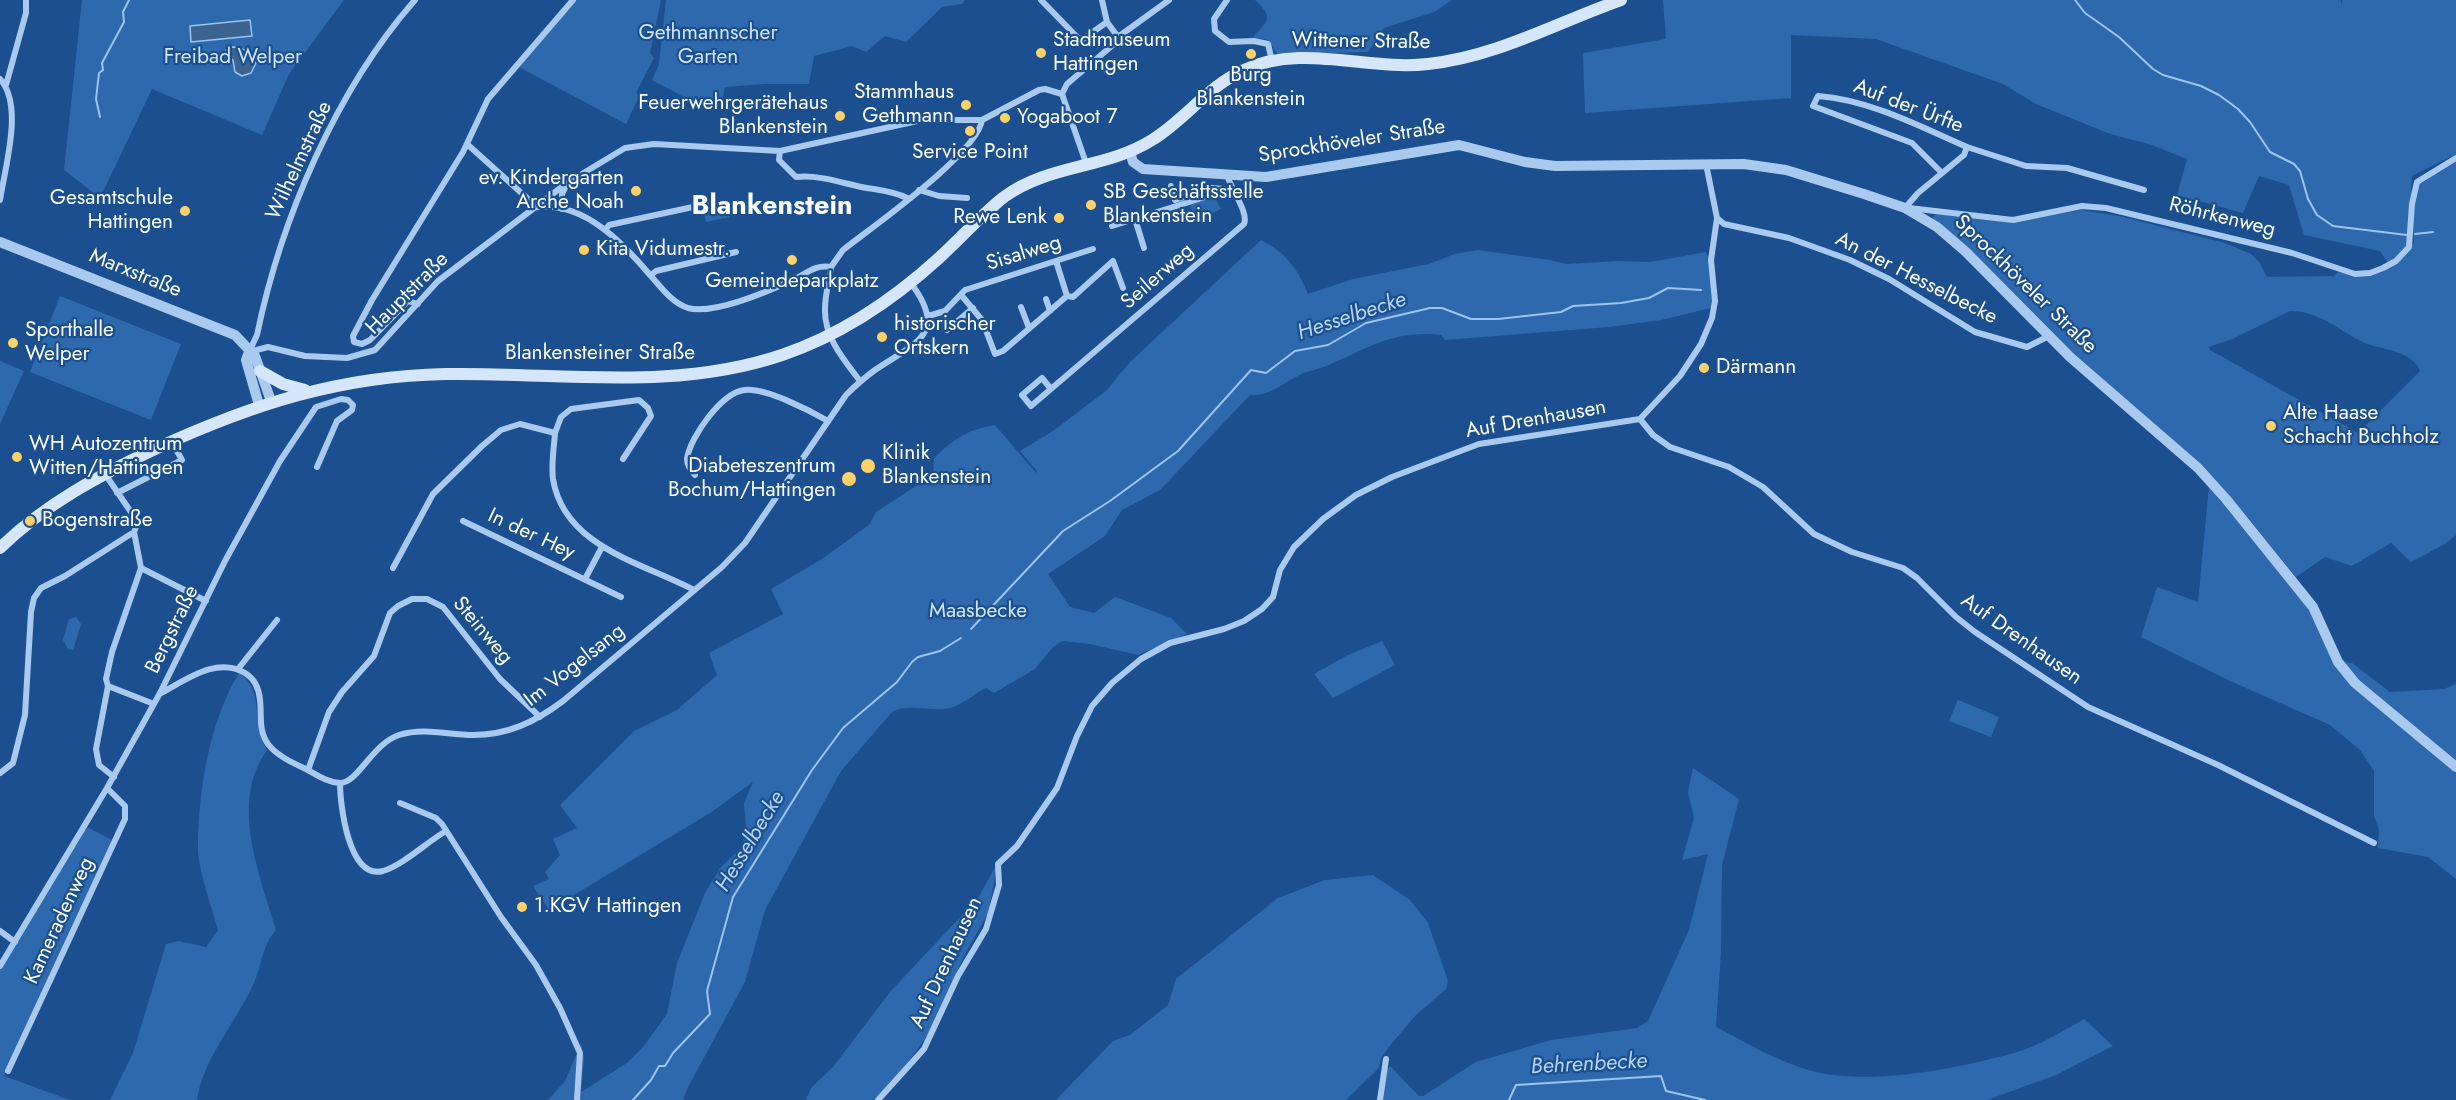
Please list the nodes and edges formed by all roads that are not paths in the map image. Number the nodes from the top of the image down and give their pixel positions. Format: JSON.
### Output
{"nodes":[{"id":1,"x":26,"y":0,"type":"edge"},
{"id":2,"x":415,"y":0,"type":"edge"},
{"id":3,"x":573,"y":0,"type":"edge"},
{"id":4,"x":1041,"y":0,"type":"edge"},
{"id":5,"x":1102,"y":0,"type":"edge"},
{"id":6,"x":1167,"y":0,"type":"edge"},
{"id":7,"x":1227,"y":0,"type":"edge"},
{"id":8,"x":1621,"y":0,"type":"edge"},
{"id":9,"x":1107,"y":22,"type":"junction"},
{"id":10,"x":1118,"y":37,"type":"junction"},
{"id":11,"x":1272,"y":61,"type":"junction"},
{"id":12,"x":0,"y":79,"type":"edge"},
{"id":13,"x":6,"y":85,"type":"junction"},
{"id":14,"x":1062,"y":94,"type":"junction"},
{"id":15,"x":982,"y":120,"type":"junction"},
{"id":16,"x":467,"y":144,"type":"junction"},
{"id":17,"x":1967,"y":147,"type":"junction"},
{"id":18,"x":780,"y":151,"type":"junction"},
{"id":19,"x":1130,"y":152,"type":"junction"},
{"id":20,"x":2456,"y":158,"type":"edge"},
{"id":21,"x":1086,"y":164,"type":"junction"},
{"id":22,"x":1706,"y":164,"type":"junction"},
{"id":23,"x":1942,"y":173,"type":"junction"},
{"id":24,"x":1227,"y":175,"type":"junction"},
{"id":25,"x":567,"y":183,"type":"junction"},
{"id":26,"x":1171,"y":186,"type":"dead end"},
{"id":27,"x":1231,"y":189,"type":"junction"},
{"id":28,"x":919,"y":190,"type":"junction"},
{"id":29,"x":2144,"y":190,"type":"dead end"},
{"id":30,"x":907,"y":198,"type":"junction"},
{"id":31,"x":967,"y":198,"type":"dead end"},
{"id":32,"x":0,"y":200,"type":"edge"},
{"id":33,"x":707,"y":204,"type":"dead end"},
{"id":34,"x":537,"y":207,"type":"junction"},
{"id":35,"x":1905,"y":208,"type":"junction"},
{"id":36,"x":562,"y":209,"type":"junction"},
{"id":37,"x":1717,"y":218,"type":"junction"},
{"id":38,"x":1135,"y":219,"type":"junction"},
{"id":39,"x":1112,"y":226,"type":"dead end"},
{"id":40,"x":605,"y":230,"type":"junction"},
{"id":41,"x":0,"y":242,"type":"edge"},
{"id":42,"x":1144,"y":248,"type":"dead end"},
{"id":43,"x":1093,"y":249,"type":"dead end"},
{"id":44,"x":736,"y":252,"type":"dead end"},
{"id":45,"x":1056,"y":261,"type":"junction"},
{"id":46,"x":831,"y":267,"type":"junction"},
{"id":47,"x":651,"y":275,"type":"junction"},
{"id":48,"x":910,"y":282,"type":"junction"},
{"id":49,"x":1123,"y":288,"type":"dead end"},
{"id":50,"x":964,"y":293,"type":"junction"},
{"id":51,"x":1067,"y":297,"type":"junction"},
{"id":52,"x":1046,"y":299,"type":"dead end"},
{"id":53,"x":418,"y":304,"type":"junction"},
{"id":54,"x":1021,"y":307,"type":"dead end"},
{"id":55,"x":973,"y":308,"type":"junction"},
{"id":56,"x":1050,"y":311,"type":"junction"},
{"id":57,"x":928,"y":316,"type":"junction"},
{"id":58,"x":1029,"y":328,"type":"junction"},
{"id":59,"x":947,"y":330,"type":"dead end"},
{"id":60,"x":2049,"y":336,"type":"junction"},
{"id":61,"x":249,"y":352,"type":"junction"},
{"id":62,"x":260,"y":371,"type":"junction"},
{"id":63,"x":860,"y":381,"type":"junction"},
{"id":64,"x":1051,"y":388,"type":"junction"},
{"id":65,"x":306,"y":391,"type":"junction"},
{"id":66,"x":265,"y":403,"type":"junction"},
{"id":67,"x":1641,"y":419,"type":"junction"},
{"id":68,"x":828,"y":421,"type":"junction"},
{"id":69,"x":555,"y":433,"type":"junction"},
{"id":70,"x":171,"y":441,"type":"junction"},
{"id":71,"x":623,"y":459,"type":"dead end"},
{"id":72,"x":317,"y":467,"type":"dead end"},
{"id":73,"x":105,"y":474,"type":"junction"},
{"id":74,"x":695,"y":475,"type":"dead end"},
{"id":75,"x":117,"y":493,"type":"junction"},
{"id":76,"x":463,"y":522,"type":"dead end"},
{"id":77,"x":134,"y":532,"type":"junction"},
{"id":78,"x":602,"y":547,"type":"junction"},
{"id":79,"x":0,"y":548,"type":"edge"},
{"id":80,"x":141,"y":568,"type":"junction"},
{"id":81,"x":393,"y":568,"type":"dead end"},
{"id":82,"x":585,"y":579,"type":"junction"},
{"id":83,"x":694,"y":590,"type":"junction"},
{"id":84,"x":621,"y":597,"type":"dead end"},
{"id":85,"x":206,"y":601,"type":"junction"},
{"id":86,"x":277,"y":620,"type":"dead end"},
{"id":87,"x":238,"y":669,"type":"junction"},
{"id":88,"x":108,"y":686,"type":"junction"},
{"id":89,"x":160,"y":693,"type":"junction"},
{"id":90,"x":154,"y":704,"type":"junction"},
{"id":91,"x":540,"y":717,"type":"junction"},
{"id":92,"x":2456,"y":767,"type":"edge"},
{"id":93,"x":308,"y":771,"type":"junction"},
{"id":94,"x":0,"y":773,"type":"edge"},
{"id":95,"x":114,"y":777,"type":"junction"},
{"id":96,"x":340,"y":783,"type":"junction"},
{"id":97,"x":107,"y":788,"type":"junction"},
{"id":98,"x":400,"y":803,"type":"dead end"},
{"id":99,"x":446,"y":831,"type":"junction"},
{"id":100,"x":2374,"y":843,"type":"dead end"},
{"id":101,"x":0,"y":931,"type":"edge"},
{"id":102,"x":15,"y":942,"type":"junction"},
{"id":103,"x":0,"y":966,"type":"edge"},
{"id":104,"x":1386,"y":1059,"type":"dead end"},
{"id":105,"x":8,"y":1071,"type":"dead end"},
{"id":106,"x":577,"y":1100,"type":"edge"},
{"id":107,"x":878,"y":1100,"type":"edge"},
{"id":108,"x":1380,"y":1100,"type":"edge"}],
"edges":[{"from":1,"to":13,"type":"street"},
{"from":2,"to":61,"type":"street","name":"Wilhelmstraße"},
{"from":3,"to":16,"type":"street"},
{"from":4,"to":9,"type":"street"},
{"from":5,"to":9,"type":"street"},
{"from":6,"to":10,"type":"street"},
{"from":7,"to":11,"type":"street"},
{"from":8,"to":11,"type":"main road","name":"Wittener Straße"},
{"from":9,"to":10,"type":"street"},
{"from":10,"to":14,"type":"street"},
{"from":11,"to":19,"type":"main road","name":"Wittener Straße"},
{"from":12,"to":13,"type":"street"},
{"from":13,"to":32,"type":"street"},
{"from":14,"to":15,"type":"street","name":"Hauptstraße"},
{"from":14,"to":21,"type":"street"},
{"from":15,"to":18,"type":"street","name":"Hauptstraße"},
{"from":15,"to":28,"type":"street"},
{"from":16,"to":34,"type":"street"},
{"from":16,"to":53,"type":"street"},
{"from":17,"to":23,"type":"street","name":"Auf der Ürfte"},
{"from":17,"to":23,"type":"street","name":"Auf der Ürfte"},
{"from":17,"to":29,"type":"street","name":"Auf der Ürfte"},
{"from":18,"to":25,"type":"street","name":"Hauptstraße"},
{"from":18,"to":30,"type":"street"},
{"from":19,"to":21,"type":"main road","name":"Wittener Straße"},
{"from":19,"to":24,"type":"street","name":"Sprockhöveler Straße"},
{"from":20,"to":35,"type":"street","name":"Röhrkenweg"},
{"from":21,"to":48,"type":"main road","name":"Blankensteiner Straße"},
{"from":22,"to":24,"type":"street","name":"Sprockhöveler Straße"},
{"from":22,"to":35,"type":"street","name":"Sprockhöveler Straße"},
{"from":22,"to":37,"type":"street"},
{"from":23,"to":35,"type":"street","name":"Auf der Ürfte"},
{"from":24,"to":27,"type":"street","name":"Seilerweg"},
{"from":25,"to":34,"type":"street","name":"Hauptstraße"},
{"from":25,"to":36,"type":"street"},
{"from":26,"to":27,"type":"street"},
{"from":27,"to":38,"type":"street"},
{"from":27,"to":64,"type":"street","name":"Seilerweg"},
{"from":28,"to":30,"type":"street"},
{"from":28,"to":31,"type":"street"},
{"from":30,"to":46,"type":"street"},
{"from":33,"to":40,"type":"street"},
{"from":34,"to":36,"type":"street"},
{"from":34,"to":53,"type":"street","name":"Hauptstraße"},
{"from":35,"to":60,"type":"street","name":"Sprockhöveler Straße"},
{"from":36,"to":40,"type":"street"},
{"from":37,"to":60,"type":"street","name":"An der Hesselbecke"},
{"from":37,"to":67,"type":"street"},
{"from":38,"to":39,"type":"street"},
{"from":38,"to":42,"type":"street"},
{"from":40,"to":47,"type":"street"},
{"from":41,"to":61,"type":"street","name":"Marxstraße"},
{"from":43,"to":45,"type":"street","name":"Sisalweg"},
{"from":44,"to":47,"type":"street"},
{"from":45,"to":50,"type":"street","name":"Sisalweg"},
{"from":45,"to":51,"type":"street"},
{"from":46,"to":47,"type":"street"},
{"from":46,"to":63,"type":"street"},
{"from":48,"to":57,"type":"street"},
{"from":48,"to":65,"type":"main road","name":"Blankensteiner Straße"},
{"from":49,"to":51,"type":"street"},
{"from":50,"to":55,"type":"street"},
{"from":50,"to":57,"type":"street"},
{"from":51,"to":56,"type":"street"},
{"from":52,"to":56,"type":"street"},
{"from":53,"to":61,"type":"street","name":"Hauptstraße"},
{"from":54,"to":58,"type":"street"},
{"from":55,"to":58,"type":"street"},
{"from":55,"to":59,"type":"street"},
{"from":56,"to":58,"type":"street"},
{"from":57,"to":63,"type":"street","name":"Im Vogelsang"},
{"from":60,"to":92,"type":"street","name":"Sprockhöveler Straße"},
{"from":61,"to":62,"type":"street","name":"Marxstraße"},
{"from":61,"to":66,"type":"street"},
{"from":62,"to":65,"type":"main road"},
{"from":62,"to":66,"type":"street","name":"Marxstraße"},
{"from":63,"to":68,"type":"street","name":"Im Vogelsang"},
{"from":64,"to":64,"type":"street","name":"Seilerweg"},
{"from":65,"to":66,"type":"main road","name":"Blankensteiner Straße"},
{"from":66,"to":70,"type":"main road","name":"Blankensteiner Straße"},
{"from":67,"to":100,"type":"street","name":"Auf Drenhausen"},
{"from":67,"to":107,"type":"street","name":"Auf Drenhausen"},
{"from":68,"to":74,"type":"street"},
{"from":68,"to":83,"type":"street","name":"Im Vogelsang"},
{"from":69,"to":71,"type":"street"},
{"from":69,"to":78,"type":"street"},
{"from":69,"to":81,"type":"street"},
{"from":70,"to":73,"type":"main road","name":"Blankensteiner Straße"},
{"from":70,"to":75,"type":"street"},
{"from":72,"to":85,"type":"street","name":"Bergstraße"},
{"from":73,"to":75,"type":"street"},
{"from":73,"to":79,"type":"main road","name":"Blankensteiner Straße"},
{"from":75,"to":77,"type":"street"},
{"from":76,"to":82,"type":"street","name":"In der Hey"},
{"from":77,"to":80,"type":"street"},
{"from":77,"to":94,"type":"street"},
{"from":78,"to":82,"type":"street","name":"In der Hey"},
{"from":78,"to":83,"type":"street"},
{"from":80,"to":85,"type":"street"},
{"from":80,"to":88,"type":"street"},
{"from":82,"to":84,"type":"street","name":"In der Hey"},
{"from":83,"to":91,"type":"street","name":"Im Vogelsang"},
{"from":85,"to":89,"type":"street","name":"Bergstraße"},
{"from":86,"to":87,"type":"street"},
{"from":87,"to":89,"type":"street"},
{"from":87,"to":93,"type":"street"},
{"from":88,"to":90,"type":"street"},
{"from":88,"to":95,"type":"street"},
{"from":89,"to":90,"type":"street","name":"Bergstraße"},
{"from":90,"to":95,"type":"street","name":"Bergstraße"},
{"from":91,"to":93,"type":"street","name":"Steinweg"},
{"from":91,"to":96,"type":"street","name":"Im Vogelsang"},
{"from":93,"to":96,"type":"street"},
{"from":95,"to":97,"type":"street","name":"Bergstraße"},
{"from":96,"to":99,"type":"street"},
{"from":97,"to":102,"type":"street","name":"Bergstraße"},
{"from":97,"to":105,"type":"street","name":"Kameradenweg"},
{"from":98,"to":99,"type":"street"},
{"from":99,"to":106,"type":"street"},
{"from":101,"to":102,"type":"street"},
{"from":102,"to":103,"type":"street","name":"Bergstraße"},
{"from":104,"to":108,"type":"street"}]}
